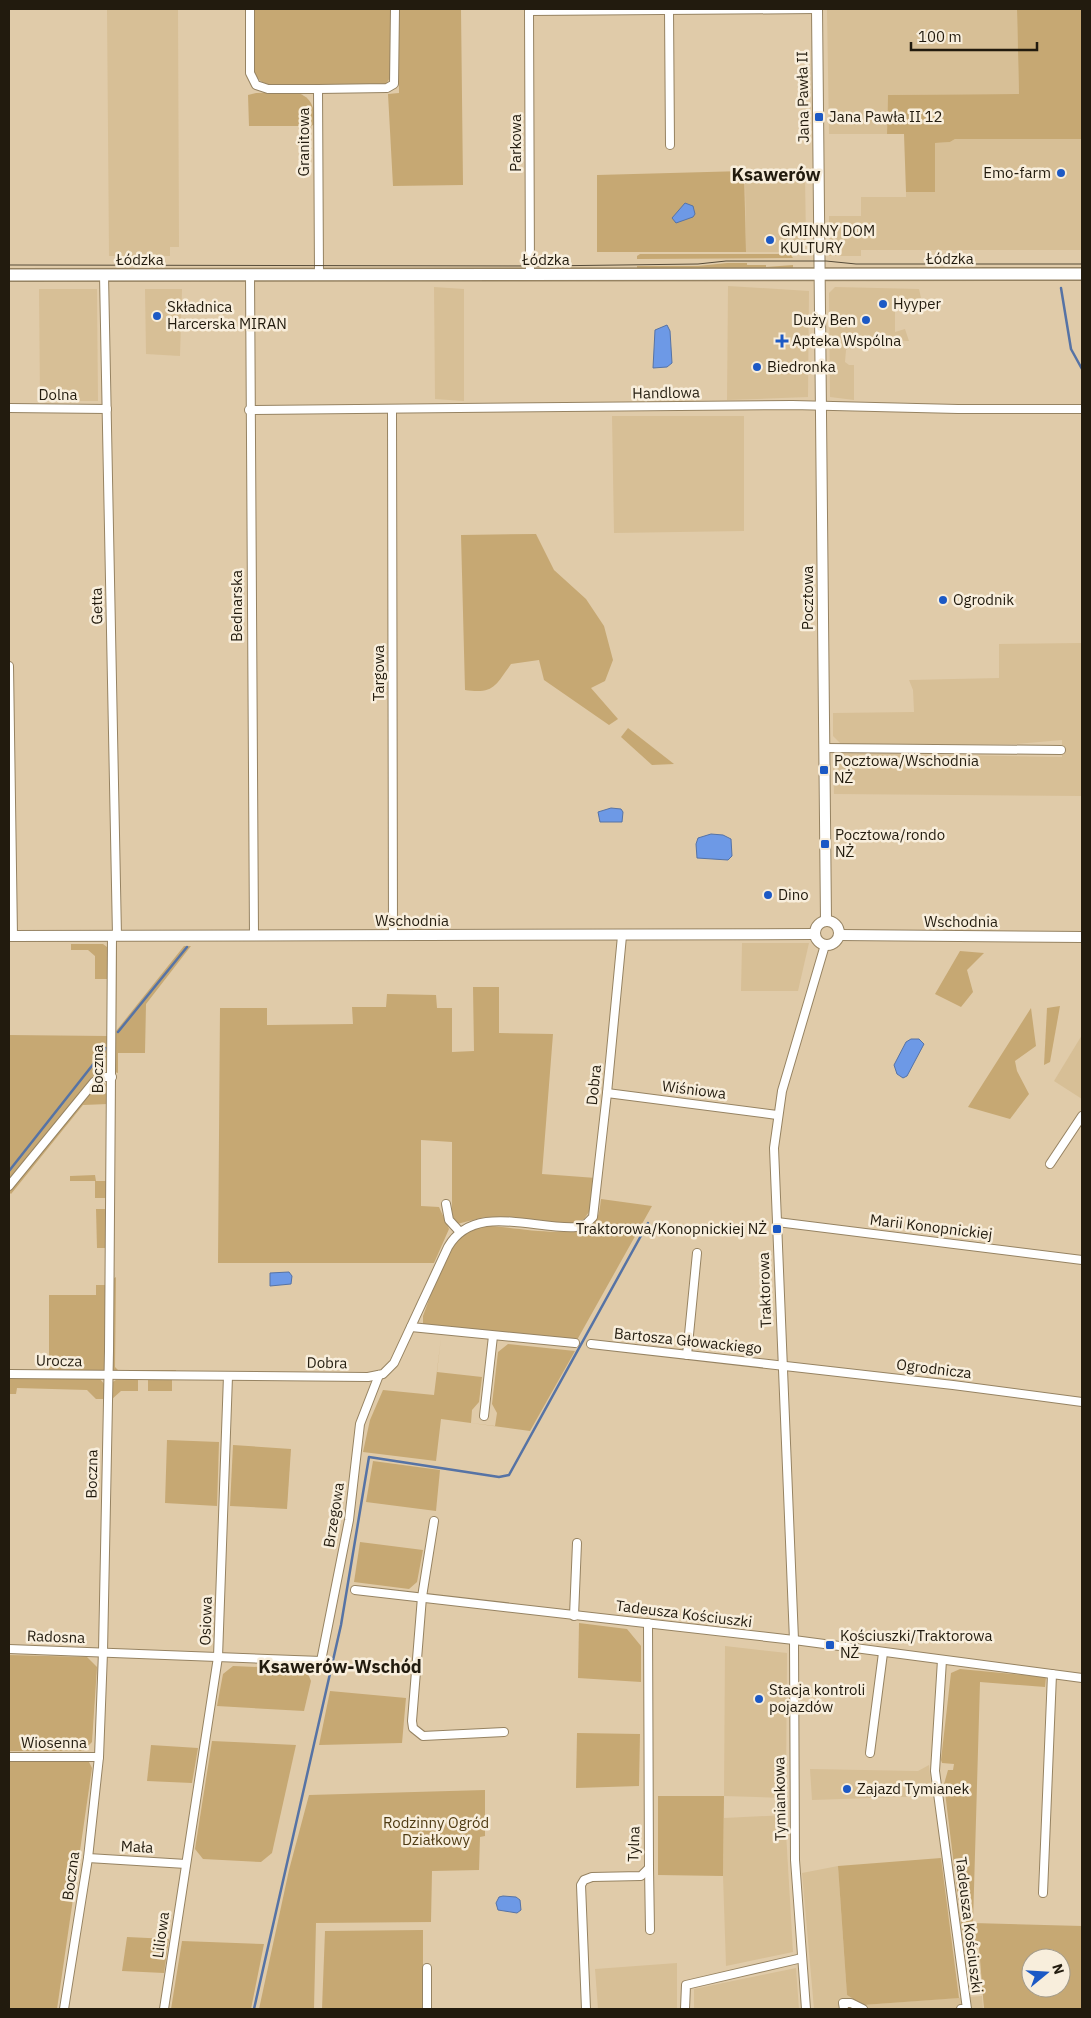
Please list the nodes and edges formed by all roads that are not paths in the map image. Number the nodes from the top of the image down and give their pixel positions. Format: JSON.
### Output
{"nodes":[{"id":1,"x":250,"y":9,"type":"edge"},
{"id":2,"x":395,"y":9,"type":"edge"},
{"id":3,"x":817,"y":9,"type":"edge"},
{"id":4,"x":669,"y":10,"type":"edge"},
{"id":5,"x":318,"y":89,"type":"junction"},
{"id":6,"x":670,"y":145,"type":"dead end"},
{"id":7,"x":530,"y":274,"type":"junction"},
{"id":8,"x":1082,"y":274,"type":"edge"},
{"id":9,"x":9,"y":275,"type":"edge"},
{"id":10,"x":104,"y":275,"type":"junction"},
{"id":11,"x":250,"y":275,"type":"junction"},
{"id":12,"x":319,"y":275,"type":"junction"},
{"id":13,"x":820,"y":275,"type":"junction"},
{"id":14,"x":822,"y":405,"type":"junction"},
{"id":15,"x":9,"y":408,"type":"edge"},
{"id":16,"x":107,"y":408,"type":"junction"},
{"id":17,"x":1082,"y":408,"type":"edge"},
{"id":18,"x":249,"y":410,"type":"junction"},
{"id":19,"x":392,"y":410,"type":"junction"},
{"id":20,"x":9,"y":666,"type":"edge"},
{"id":21,"x":824,"y":748,"type":"junction"},
{"id":22,"x":1061,"y":750,"type":"dead end"},
{"id":23,"x":826,"y":921,"type":"junction"},
{"id":24,"x":815,"y":934,"type":"junction"},
{"id":25,"x":11,"y":936,"type":"edge"},
{"id":26,"x":114,"y":936,"type":"junction"},
{"id":27,"x":254,"y":936,"type":"junction"},
{"id":28,"x":394,"y":936,"type":"junction"},
{"id":29,"x":622,"y":936,"type":"junction"},
{"id":30,"x":839,"y":936,"type":"junction"},
{"id":31,"x":1082,"y":937,"type":"edge"},
{"id":32,"x":824,"y":945,"type":"junction"},
{"id":33,"x":112,"y":1077,"type":"junction"},
{"id":34,"x":608,"y":1093,"type":"junction"},
{"id":35,"x":778,"y":1115,"type":"junction"},
{"id":36,"x":1082,"y":1116,"type":"edge"},
{"id":37,"x":1050,"y":1164,"type":"dead end"},
{"id":38,"x":9,"y":1186,"type":"edge"},
{"id":39,"x":446,"y":1204,"type":"dead end"},
{"id":40,"x":777,"y":1222,"type":"junction"},
{"id":41,"x":460,"y":1232,"type":"junction"},
{"id":42,"x":697,"y":1253,"type":"dead end"},
{"id":43,"x":1082,"y":1260,"type":"edge"},
{"id":44,"x":411,"y":1327,"type":"junction"},
{"id":45,"x":493,"y":1336,"type":"junction"},
{"id":46,"x":575,"y":1344,"type":"dead end"},
{"id":47,"x":591,"y":1344,"type":"dead end"},
{"id":48,"x":687,"y":1355,"type":"junction"},
{"id":49,"x":782,"y":1365,"type":"junction"},
{"id":50,"x":9,"y":1374,"type":"edge"},
{"id":51,"x":108,"y":1376,"type":"junction"},
{"id":52,"x":228,"y":1376,"type":"junction"},
{"id":53,"x":380,"y":1376,"type":"junction"},
{"id":54,"x":1082,"y":1402,"type":"edge"},
{"id":55,"x":484,"y":1416,"type":"dead end"},
{"id":56,"x":434,"y":1521,"type":"dead end"},
{"id":57,"x":577,"y":1543,"type":"dead end"},
{"id":58,"x":355,"y":1590,"type":"dead end"},
{"id":59,"x":422,"y":1598,"type":"junction"},
{"id":60,"x":574,"y":1616,"type":"junction"},
{"id":61,"x":648,"y":1623,"type":"junction"},
{"id":62,"x":794,"y":1640,"type":"junction"},
{"id":63,"x":9,"y":1649,"type":"edge"},
{"id":64,"x":103,"y":1652,"type":"junction"},
{"id":65,"x":882,"y":1653,"type":"junction"},
{"id":66,"x":218,"y":1657,"type":"junction"},
{"id":67,"x":942,"y":1660,"type":"junction"},
{"id":68,"x":321,"y":1661,"type":"joint"},
{"id":69,"x":1052,"y":1674,"type":"junction"},
{"id":70,"x":1082,"y":1678,"type":"edge"},
{"id":71,"x":504,"y":1732,"type":"dead end"},
{"id":72,"x":870,"y":1753,"type":"dead end"},
{"id":73,"x":9,"y":1757,"type":"edge"},
{"id":74,"x":98,"y":1757,"type":"junction"},
{"id":75,"x":88,"y":1858,"type":"junction"},
{"id":76,"x":186,"y":1864,"type":"junction"},
{"id":77,"x":648,"y":1868,"type":"junction"},
{"id":78,"x":1043,"y":1893,"type":"dead end"},
{"id":79,"x":650,"y":1930,"type":"dead end"},
{"id":80,"x":802,"y":1958,"type":"junction"},
{"id":81,"x":427,"y":1968,"type":"dead end"},
{"id":82,"x":64,"y":2009,"type":"edge"},
{"id":83,"x":164,"y":2009,"type":"edge"},
{"id":84,"x":427,"y":2009,"type":"edge"},
{"id":85,"x":586,"y":2009,"type":"edge"},
{"id":86,"x":685,"y":2009,"type":"edge"},
{"id":87,"x":806,"y":2009,"type":"edge"},
{"id":88,"x":844,"y":2009,"type":"edge"},
{"id":89,"x":863,"y":2009,"type":"edge"},
{"id":90,"x":961,"y":2009,"type":"edge"}],
"edges":[{"from":1,"to":5,"type":"street","name":"Granitowa"},
{"from":2,"to":5,"type":"street"},
{"from":3,"to":4,"type":"street"},
{"from":3,"to":13,"type":"street","name":"Jana Pawła II"},
{"from":4,"to":6,"type":"street"},
{"from":4,"to":7,"type":"street","name":"Parkowa"},
{"from":5,"to":12,"type":"street","name":"Granitowa"},
{"from":7,"to":12,"type":"main road","name":"Łódzka"},
{"from":7,"to":13,"type":"main road","name":"Łódzka"},
{"from":8,"to":13,"type":"main road","name":"Łódzka"},
{"from":9,"to":10,"type":"main road","name":"Łódzka"},
{"from":10,"to":11,"type":"main road","name":"Łódzka"},
{"from":10,"to":16,"type":"street","name":"Getta"},
{"from":11,"to":12,"type":"main road","name":"Łódzka"},
{"from":11,"to":18,"type":"street","name":"Bednarska"},
{"from":13,"to":14,"type":"street","name":"Pocztowa"},
{"from":14,"to":17,"type":"street","name":"Handlowa"},
{"from":14,"to":19,"type":"street","name":"Handlowa"},
{"from":14,"to":21,"type":"street","name":"Pocztowa"},
{"from":15,"to":16,"type":"street","name":"Dolna"},
{"from":16,"to":26,"type":"street","name":"Getta"},
{"from":18,"to":19,"type":"street","name":"Handlowa"},
{"from":18,"to":27,"type":"street","name":"Bednarska"},
{"from":19,"to":28,"type":"street","name":"Targowa"},
{"from":20,"to":25,"type":"street"},
{"from":21,"to":22,"type":"street"},
{"from":21,"to":23,"type":"street","name":"Pocztowa"},
{"from":23,"to":24,"type":"street"},
{"from":23,"to":30,"type":"street"},
{"from":24,"to":29,"type":"street","name":"Wschodnia"},
{"from":24,"to":32,"type":"street"},
{"from":25,"to":26,"type":"street","name":"Wschodnia"},
{"from":26,"to":27,"type":"street","name":"Wschodnia"},
{"from":26,"to":33,"type":"street","name":"Boczna"},
{"from":27,"to":28,"type":"street","name":"Wschodnia"},
{"from":28,"to":29,"type":"street","name":"Wschodnia"},
{"from":29,"to":34,"type":"street","name":"Dobra"},
{"from":30,"to":31,"type":"street","name":"Wschodnia"},
{"from":30,"to":32,"type":"street"},
{"from":32,"to":35,"type":"street","name":"Traktorowa"},
{"from":33,"to":38,"type":"street"},
{"from":33,"to":51,"type":"street","name":"Boczna"},
{"from":34,"to":35,"type":"street","name":"Wiśniowa"},
{"from":34,"to":41,"type":"street","name":"Dobra"},
{"from":35,"to":40,"type":"street","name":"Traktorowa"},
{"from":36,"to":37,"type":"street"},
{"from":39,"to":41,"type":"street"},
{"from":40,"to":43,"type":"street","name":"Marii Konopnickiej"},
{"from":40,"to":49,"type":"street","name":"Traktorowa"},
{"from":41,"to":44,"type":"street"},
{"from":42,"to":48,"type":"street"},
{"from":44,"to":45,"type":"street"},
{"from":44,"to":53,"type":"street"},
{"from":45,"to":46,"type":"street"},
{"from":45,"to":55,"type":"street"},
{"from":47,"to":48,"type":"street","name":"Bartosza Głowackiego"},
{"from":48,"to":49,"type":"street","name":"Bartosza Głowackiego"},
{"from":49,"to":54,"type":"street","name":"Ogrodnicza"},
{"from":49,"to":62,"type":"street","name":"Traktorowa"},
{"from":50,"to":51,"type":"street","name":"Urocza"},
{"from":51,"to":52,"type":"street","name":"Dobra"},
{"from":51,"to":64,"type":"street","name":"Boczna"},
{"from":52,"to":53,"type":"street","name":"Dobra"},
{"from":52,"to":66,"type":"street","name":"Osiowa"},
{"from":53,"to":68,"type":"street","name":"Brzegowa"},
{"from":56,"to":59,"type":"street"},
{"from":57,"to":60,"type":"street"},
{"from":58,"to":59,"type":"street","name":"Tadeusza Kościuszki"},
{"from":59,"to":60,"type":"street","name":"Tadeusza Kościuszki"},
{"from":59,"to":71,"type":"street"},
{"from":60,"to":61,"type":"street","name":"Tadeusza Kościuszki"},
{"from":61,"to":62,"type":"street","name":"Tadeusza Kościuszki"},
{"from":61,"to":77,"type":"street","name":"Tylna"},
{"from":62,"to":65,"type":"street","name":"Tadeusza Kościuszki"},
{"from":62,"to":80,"type":"street","name":"Tymiankowa"},
{"from":63,"to":64,"type":"street","name":"Radosna"},
{"from":64,"to":66,"type":"street","name":"Radosna"},
{"from":64,"to":74,"type":"street","name":"Boczna"},
{"from":65,"to":67,"type":"street","name":"Tadeusza Kościuszki"},
{"from":65,"to":72,"type":"street"},
{"from":66,"to":68,"type":"street","name":"Radosna"},
{"from":66,"to":76,"type":"street","name":"Osiowa"},
{"from":67,"to":69,"type":"street","name":"Tadeusza Kościuszki"},
{"from":67,"to":90,"type":"street","name":"Tadeusza Kościuszki"},
{"from":69,"to":70,"type":"street","name":"Tadeusza Kościuszki"},
{"from":69,"to":78,"type":"street"},
{"from":73,"to":74,"type":"street","name":"Wiosenna"},
{"from":74,"to":75,"type":"street","name":"Boczna"},
{"from":75,"to":76,"type":"street","name":"Mała"},
{"from":75,"to":82,"type":"street","name":"Boczna"},
{"from":76,"to":83,"type":"street","name":"Liliowa"},
{"from":77,"to":79,"type":"street"},
{"from":77,"to":85,"type":"street","name":"Tylna"},
{"from":80,"to":86,"type":"street"},
{"from":80,"to":87,"type":"street","name":"Tymiankowa"},
{"from":81,"to":84,"type":"street"},
{"from":88,"to":89,"type":"street"}]}
